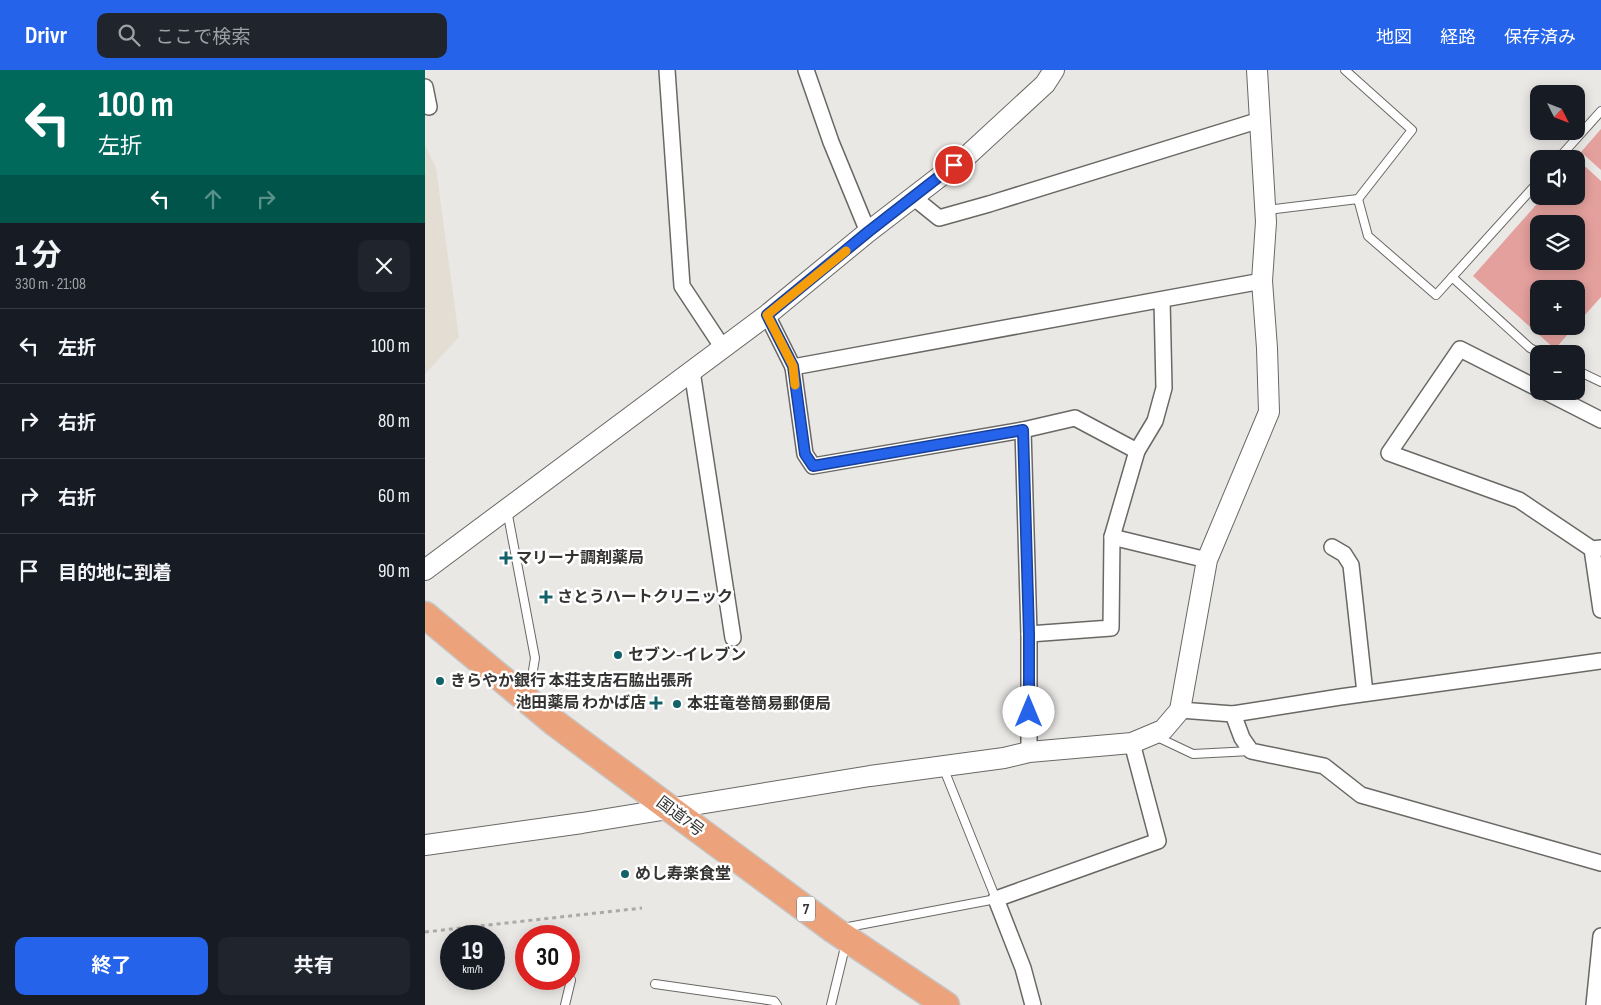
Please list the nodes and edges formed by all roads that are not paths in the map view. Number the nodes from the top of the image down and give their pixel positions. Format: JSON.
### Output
{"nodes":[{"id":1,"x":667,"y":70,"type":"edge"},
{"id":2,"x":806,"y":70,"type":"edge"},
{"id":3,"x":1054,"y":70,"type":"edge"},
{"id":4,"x":1257,"y":70,"type":"edge"},
{"id":5,"x":1345,"y":70,"type":"edge"},
{"id":6,"x":425,"y":87,"type":"edge"},
{"id":7,"x":429,"y":107,"type":"dead end"},
{"id":8,"x":1601,"y":112,"type":"edge"},
{"id":9,"x":1260,"y":120,"type":"junction"},
{"id":10,"x":1566,"y":150,"type":"edge"},
{"id":11,"x":1530,"y":191,"type":"edge"},
{"id":12,"x":913,"y":198,"type":"junction"},
{"id":13,"x":1358,"y":199,"type":"junction"},
{"id":14,"x":1265,"y":210,"type":"junction"},
{"id":15,"x":868,"y":232,"type":"junction"},
{"id":16,"x":1452,"y":276,"type":"junction"},
{"id":17,"x":1262,"y":281,"type":"junction"},
{"id":18,"x":1161,"y":300,"type":"junction"},
{"id":19,"x":767,"y":315,"type":"junction"},
{"id":20,"x":723,"y":348,"type":"junction"},
{"id":21,"x":1530,"y":348,"type":"edge"},
{"id":22,"x":793,"y":366,"type":"junction"},
{"id":23,"x":692,"y":371,"type":"junction"},
{"id":24,"x":1585,"y":374,"type":"edge"},
{"id":25,"x":1601,"y":382,"type":"edge"},
{"id":26,"x":1530,"y":384,"type":"edge"},
{"id":27,"x":1562,"y":400,"type":"edge"},
{"id":28,"x":1601,"y":420,"type":"edge"},
{"id":29,"x":1023,"y":430,"type":"junction"},
{"id":30,"x":1137,"y":451,"type":"junction"},
{"id":31,"x":507,"y":510,"type":"junction"},
{"id":32,"x":1112,"y":537,"type":"junction"},
{"id":33,"x":1332,"y":548,"type":"dead end"},
{"id":34,"x":1596,"y":548,"type":"edge"},
{"id":35,"x":1207,"y":560,"type":"junction"},
{"id":36,"x":425,"y":570,"type":"edge"},
{"id":37,"x":1601,"y":610,"type":"edge"},
{"id":38,"x":425,"y":615,"type":"edge"},
{"id":39,"x":1029,"y":634,"type":"junction"},
{"id":40,"x":733,"y":638,"type":"dead end"},
{"id":41,"x":1601,"y":661,"type":"edge"},
{"id":42,"x":1365,"y":693,"type":"junction"},
{"id":43,"x":528,"y":700,"type":"junction"},
{"id":44,"x":1180,"y":710,"type":"junction"},
{"id":45,"x":1233,"y":714,"type":"junction"},
{"id":46,"x":1152,"y":734,"type":"junction"},
{"id":47,"x":1132,"y":743,"type":"junction"},
{"id":48,"x":1251,"y":751,"type":"junction"},
{"id":49,"x":1029,"y":752,"type":"junction"},
{"id":50,"x":943,"y":766,"type":"junction"},
{"id":51,"x":669,"y":808,"type":"junction"},
{"id":52,"x":425,"y":845,"type":"edge"},
{"id":53,"x":1601,"y":863,"type":"edge"},
{"id":54,"x":996,"y":899,"type":"junction"},
{"id":55,"x":840,"y":934,"type":"junction"},
{"id":56,"x":1601,"y":936,"type":"edge"},
{"id":57,"x":655,"y":984,"type":"dead end"},
{"id":58,"x":569,"y":990,"type":"edge"},
{"id":59,"x":565,"y":1005,"type":"edge"},
{"id":60,"x":777,"y":1005,"type":"edge"},
{"id":61,"x":831,"y":1005,"type":"edge"},
{"id":62,"x":946,"y":1005,"type":"edge"},
{"id":63,"x":1033,"y":1005,"type":"edge"},
{"id":64,"x":1594,"y":1005,"type":"edge"}],
"edges":[{"from":1,"to":20,"type":"street"},
{"from":2,"to":15,"type":"street"},
{"from":3,"to":12,"type":"street"},
{"from":4,"to":9,"type":"street"},
{"from":5,"to":13,"type":"lane"},
{"from":6,"to":7,"type":"street"},
{"from":8,"to":10,"type":"lane"},
{"from":9,"to":12,"type":"street"},
{"from":9,"to":14,"type":"street"},
{"from":11,"to":16,"type":"lane"},
{"from":12,"to":15,"type":"street"},
{"from":13,"to":14,"type":"lane"},
{"from":13,"to":16,"type":"lane"},
{"from":14,"to":17,"type":"street"},
{"from":15,"to":19,"type":"street"},
{"from":16,"to":21,"type":"lane"},
{"from":17,"to":18,"type":"street"},
{"from":17,"to":35,"type":"street"},
{"from":18,"to":22,"type":"street"},
{"from":18,"to":30,"type":"street"},
{"from":19,"to":20,"type":"street"},
{"from":19,"to":22,"type":"street"},
{"from":20,"to":23,"type":"street"},
{"from":22,"to":29,"type":"street"},
{"from":23,"to":31,"type":"street"},
{"from":23,"to":40,"type":"street"},
{"from":24,"to":25,"type":"lane"},
{"from":26,"to":34,"type":"street"},
{"from":27,"to":28,"type":"street"},
{"from":29,"to":30,"type":"street"},
{"from":29,"to":39,"type":"street"},
{"from":30,"to":32,"type":"street"},
{"from":31,"to":36,"type":"street"},
{"from":31,"to":43,"type":"lane"},
{"from":32,"to":35,"type":"street"},
{"from":32,"to":39,"type":"street"},
{"from":33,"to":42,"type":"street"},
{"from":34,"to":37,"type":"street"},
{"from":35,"to":44,"type":"street"},
{"from":38,"to":43,"type":"highway","name":"国道7号","number":"7"},
{"from":39,"to":49,"type":"street"},
{"from":41,"to":42,"type":"street"},
{"from":42,"to":45,"type":"street"},
{"from":43,"to":51,"type":"highway","name":"国道7号","number":"7"},
{"from":44,"to":45,"type":"street"},
{"from":44,"to":46,"type":"street"},
{"from":45,"to":48,"type":"street"},
{"from":46,"to":47,"type":"street"},
{"from":46,"to":48,"type":"lane"},
{"from":47,"to":49,"type":"street"},
{"from":47,"to":54,"type":"street"},
{"from":48,"to":53,"type":"street"},
{"from":49,"to":50,"type":"street"},
{"from":50,"to":51,"type":"street"},
{"from":50,"to":54,"type":"lane"},
{"from":51,"to":52,"type":"street"},
{"from":51,"to":55,"type":"highway","name":"国道7号","number":"7"},
{"from":54,"to":55,"type":"lane"},
{"from":54,"to":63,"type":"street"},
{"from":55,"to":61,"type":"lane"},
{"from":55,"to":62,"type":"highway","name":"国道7号","number":"7"},
{"from":56,"to":64,"type":"street"},
{"from":57,"to":60,"type":"lane"},
{"from":58,"to":59,"type":"lane"}]}
